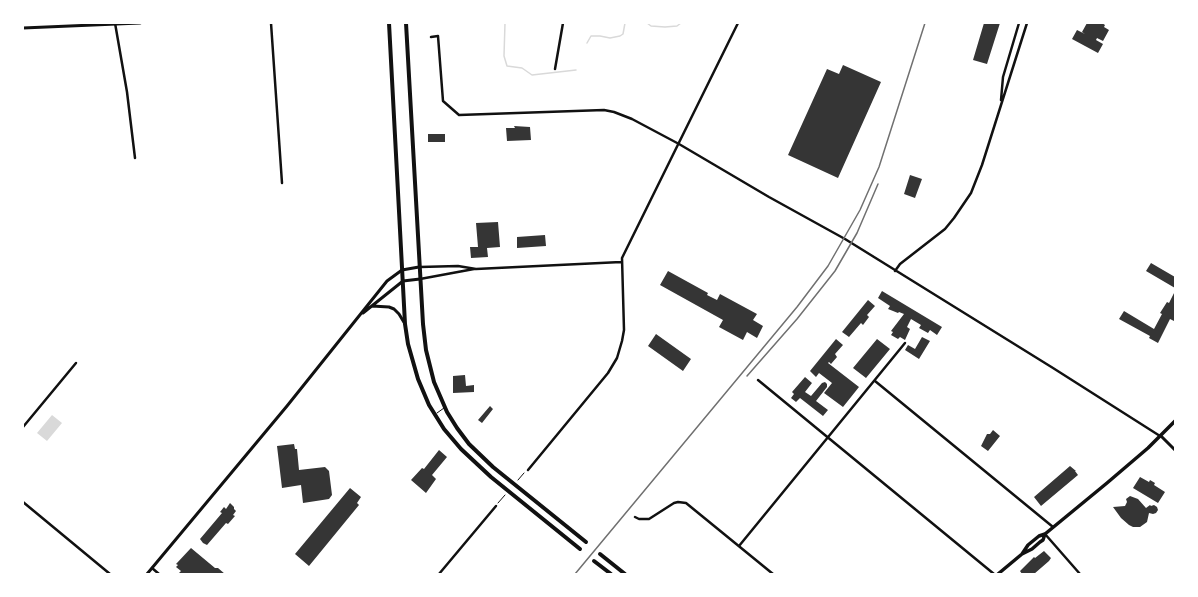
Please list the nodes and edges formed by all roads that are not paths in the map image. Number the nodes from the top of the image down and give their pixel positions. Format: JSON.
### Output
{"nodes":[{"id":1,"x":108,"y":23,"type":"edge"},
{"id":2,"x":115,"y":23,"type":"edge"},
{"id":3,"x":140,"y":23,"type":"edge"},
{"id":4,"x":271,"y":23,"type":"edge"},
{"id":5,"x":389,"y":23,"type":"edge"},
{"id":6,"x":406,"y":23,"type":"edge"},
{"id":7,"x":563,"y":23,"type":"edge"},
{"id":8,"x":738,"y":23,"type":"edge"},
{"id":9,"x":1019,"y":23,"type":"edge"},
{"id":10,"x":1027,"y":23,"type":"edge"},
{"id":11,"x":23,"y":28,"type":"edge"},
{"id":12,"x":431,"y":37,"type":"dead end"},
{"id":13,"x":554,"y":69,"type":"dead end"},
{"id":14,"x":1000,"y":104,"type":"junction"},
{"id":15,"x":679,"y":144,"type":"junction"},
{"id":16,"x":134,"y":158,"type":"dead end"},
{"id":17,"x":282,"y":183,"type":"dead end"},
{"id":18,"x":621,"y":262,"type":"junction"},
{"id":19,"x":419,"y":267,"type":"junction"},
{"id":20,"x":476,"y":269,"type":"junction"},
{"id":21,"x":402,"y":270,"type":"junction"},
{"id":22,"x":895,"y":271,"type":"junction"},
{"id":23,"x":420,"y":279,"type":"junction"},
{"id":24,"x":403,"y":281,"type":"junction"},
{"id":25,"x":372,"y":306,"type":"junction"},
{"id":26,"x":362,"y":314,"type":"junction"},
{"id":27,"x":405,"y":324,"type":"junction"},
{"id":28,"x":905,"y":343,"type":"dead end"},
{"id":29,"x":76,"y":363,"type":"dead end"},
{"id":30,"x":758,"y":380,"type":"dead end"},
{"id":31,"x":875,"y":381,"type":"junction"},
{"id":32,"x":444,"y":407,"type":"junction"},
{"id":33,"x":435,"y":415,"type":"junction"},
{"id":34,"x":1175,"y":421,"type":"edge"},
{"id":35,"x":23,"y":427,"type":"edge"},
{"id":36,"x":1161,"y":436,"type":"junction"},
{"id":37,"x":829,"y":438,"type":"junction"},
{"id":38,"x":1175,"y":450,"type":"edge"},
{"id":39,"x":528,"y":470,"type":"dead end"},
{"id":40,"x":23,"y":502,"type":"edge"},
{"id":41,"x":496,"y":506,"type":"dead end"},
{"id":42,"x":636,"y":517,"type":"dead end"},
{"id":43,"x":1053,"y":527,"type":"junction"},
{"id":44,"x":1045,"y":534,"type":"junction"},
{"id":45,"x":586,"y":542,"type":"dead end"},
{"id":46,"x":739,"y":546,"type":"junction"},
{"id":47,"x":580,"y":549,"type":"dead end"},
{"id":48,"x":600,"y":554,"type":"dead end"},
{"id":49,"x":594,"y":561,"type":"dead end"},
{"id":50,"x":152,"y":568,"type":"junction"},
{"id":51,"x":110,"y":574,"type":"edge"},
{"id":52,"x":147,"y":574,"type":"edge"},
{"id":53,"x":159,"y":574,"type":"edge"},
{"id":54,"x":439,"y":574,"type":"edge"},
{"id":55,"x":611,"y":574,"type":"edge"},
{"id":56,"x":625,"y":574,"type":"edge"},
{"id":57,"x":773,"y":574,"type":"edge"},
{"id":58,"x":994,"y":574,"type":"edge"},
{"id":59,"x":998,"y":574,"type":"edge"},
{"id":60,"x":1080,"y":574,"type":"edge"}],
"edges":[{"from":1,"to":2,"type":"street"},
{"from":1,"to":11,"type":"street"},
{"from":2,"to":3,"type":"street"},
{"from":2,"to":16,"type":"street"},
{"from":4,"to":17,"type":"street"},
{"from":5,"to":21,"type":"main road"},
{"from":6,"to":19,"type":"main road"},
{"from":7,"to":13,"type":"street"},
{"from":8,"to":15,"type":"street"},
{"from":9,"to":14,"type":"street"},
{"from":10,"to":14,"type":"street"},
{"from":12,"to":15,"type":"street"},
{"from":14,"to":22,"type":"street"},
{"from":15,"to":18,"type":"street"},
{"from":15,"to":22,"type":"street"},
{"from":18,"to":20,"type":"street"},
{"from":18,"to":39,"type":"street"},
{"from":19,"to":20,"type":"street"},
{"from":19,"to":21,"type":"street"},
{"from":19,"to":23,"type":"main road"},
{"from":20,"to":23,"type":"street"},
{"from":21,"to":24,"type":"main road"},
{"from":21,"to":26,"type":"street"},
{"from":22,"to":36,"type":"street"},
{"from":23,"to":24,"type":"street"},
{"from":23,"to":32,"type":"main road"},
{"from":24,"to":25,"type":"street"},
{"from":24,"to":27,"type":"main road"},
{"from":25,"to":26,"type":"street"},
{"from":25,"to":27,"type":"street"},
{"from":26,"to":50,"type":"street"},
{"from":27,"to":33,"type":"main road"},
{"from":28,"to":31,"type":"street"},
{"from":29,"to":35,"type":"street"},
{"from":30,"to":37,"type":"street"},
{"from":31,"to":37,"type":"street"},
{"from":31,"to":43,"type":"street"},
{"from":32,"to":33,"type":"lane"},
{"from":32,"to":45,"type":"main road"},
{"from":33,"to":47,"type":"main road"},
{"from":34,"to":36,"type":"main road"},
{"from":36,"to":38,"type":"street"},
{"from":36,"to":43,"type":"main road"},
{"from":37,"to":46,"type":"street"},
{"from":37,"to":58,"type":"street"},
{"from":40,"to":51,"type":"street"},
{"from":41,"to":54,"type":"street"},
{"from":42,"to":46,"type":"street"},
{"from":43,"to":44,"type":"main road"},
{"from":44,"to":59,"type":"main road"},
{"from":44,"to":60,"type":"street"},
{"from":46,"to":57,"type":"street"},
{"from":48,"to":56,"type":"main road"},
{"from":49,"to":55,"type":"main road"},
{"from":50,"to":52,"type":"street"},
{"from":50,"to":53,"type":"street"}]}
